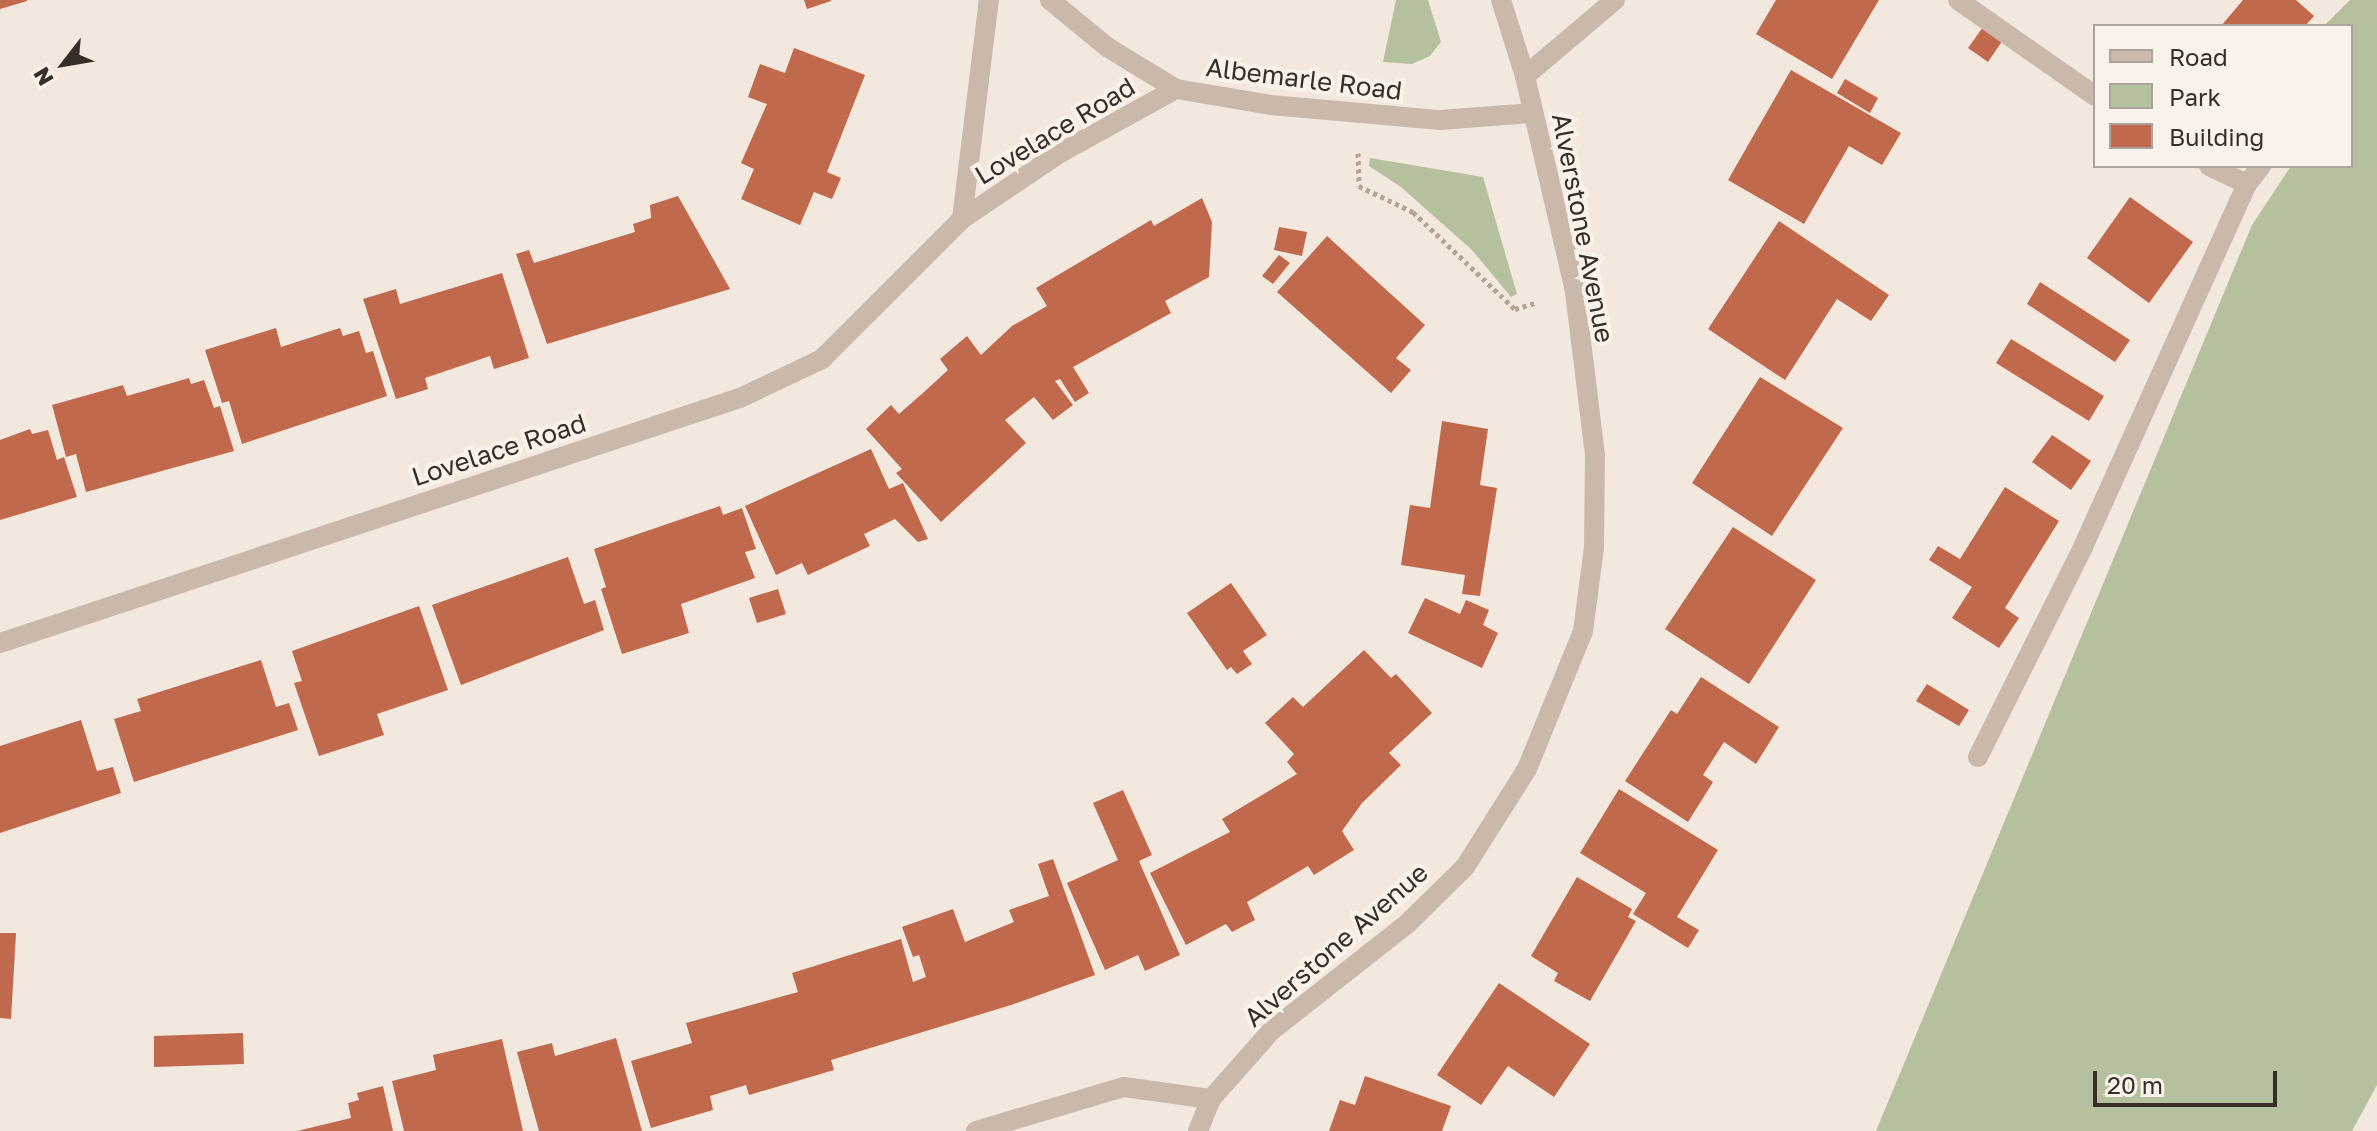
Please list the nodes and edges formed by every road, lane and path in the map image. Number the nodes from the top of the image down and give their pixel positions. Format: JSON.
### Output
{"nodes":[{"id":1,"x":989,"y":0,"type":"edge"},
{"id":2,"x":1050,"y":0,"type":"edge"},
{"id":3,"x":1501,"y":0,"type":"edge"},
{"id":4,"x":1615,"y":0,"type":"edge"},
{"id":5,"x":1958,"y":0,"type":"edge"},
{"id":6,"x":1525,"y":76,"type":"junction"},
{"id":7,"x":1176,"y":89,"type":"junction"},
{"id":8,"x":2093,"y":95,"type":"edge"},
{"id":9,"x":1357,"y":112,"type":"junction"},
{"id":10,"x":1533,"y":113,"type":"junction"},
{"id":11,"x":2213,"y":168,"type":"edge"},
{"id":12,"x":2259,"y":168,"type":"edge"},
{"id":13,"x":2247,"y":184,"type":"junction"},
{"id":14,"x":962,"y":219,"type":"junction"},
{"id":15,"x":1575,"y":291,"type":"junction"},
{"id":16,"x":0,"y":643,"type":"edge"},
{"id":17,"x":1978,"y":757,"type":"dead end"},
{"id":18,"x":1211,"y":1099,"type":"junction"},
{"id":19,"x":976,"y":1131,"type":"edge"},
{"id":20,"x":1198,"y":1131,"type":"edge"}],
"edges":[{"from":1,"to":14,"type":"street","name":"Lovelace Road"},
{"from":2,"to":7,"type":"street","name":"Albemarle Road"},
{"from":3,"to":6,"type":"street","name":"Alverstone Avenue"},
{"from":4,"to":6,"type":"street"},
{"from":5,"to":8,"type":"street"},
{"from":6,"to":10,"type":"street","name":"Alverstone Avenue"},
{"from":7,"to":9,"type":"street","name":"Albemarle Road"},
{"from":7,"to":14,"type":"street","name":"Lovelace Road"},
{"from":9,"to":10,"type":"street","name":"Albemarle Road"},
{"from":9,"to":15,"type":"path"},
{"from":10,"to":15,"type":"street","name":"Alverstone Avenue"},
{"from":11,"to":13,"type":"street"},
{"from":12,"to":13,"type":"street"},
{"from":13,"to":17,"type":"street"},
{"from":14,"to":16,"type":"street","name":"Lovelace Road"},
{"from":15,"to":18,"type":"street","name":"Alverstone Avenue"},
{"from":18,"to":19,"type":"street"},
{"from":18,"to":20,"type":"street","name":"Alverstone Avenue"}]}
